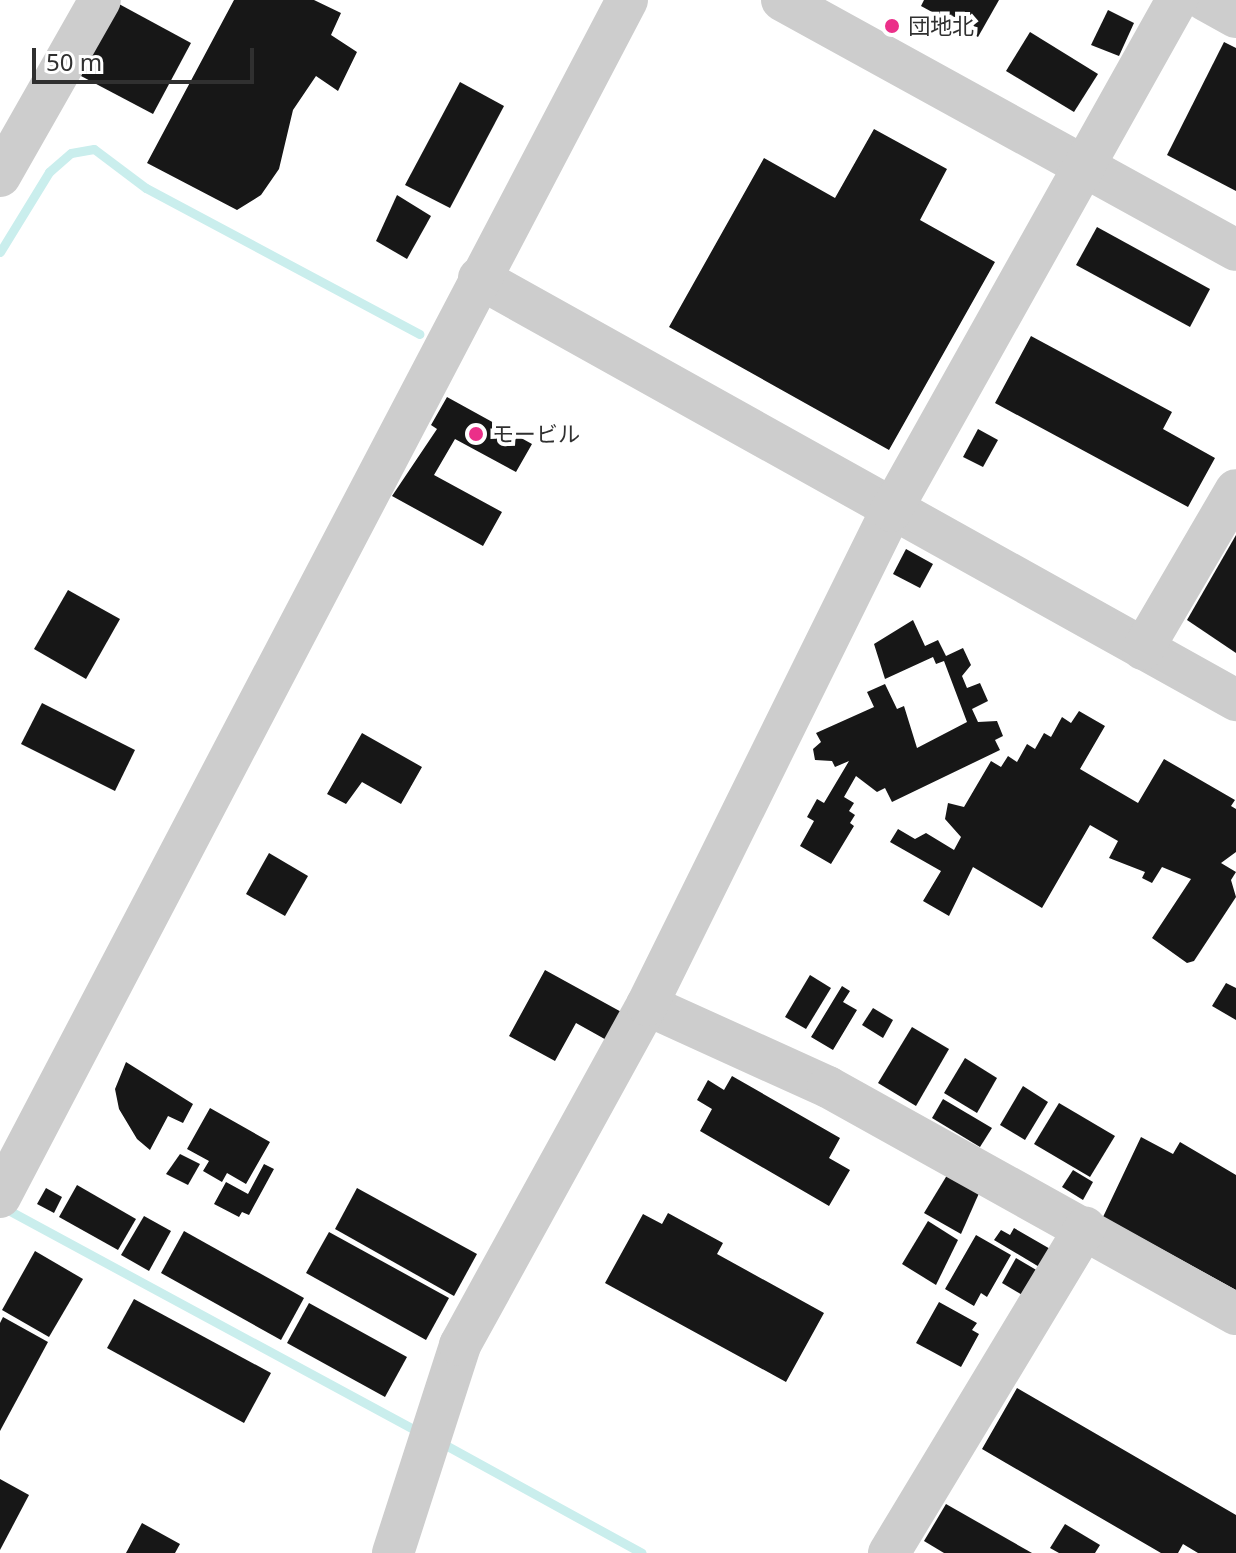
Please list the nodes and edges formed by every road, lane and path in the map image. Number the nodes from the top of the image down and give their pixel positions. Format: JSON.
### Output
{"nodes":[{"id":1,"x":100,"y":0,"type":"edge"},
{"id":2,"x":627,"y":0,"type":"edge"},
{"id":3,"x":782,"y":0,"type":"edge"},
{"id":4,"x":1177,"y":0,"type":"edge"},
{"id":5,"x":1205,"y":0,"type":"edge"},
{"id":6,"x":1236,"y":17,"type":"edge"},
{"id":7,"x":1085,"y":169,"type":"junction"},
{"id":8,"x":0,"y":176,"type":"edge"},
{"id":9,"x":1236,"y":250,"type":"edge"},
{"id":10,"x":479,"y":278,"type":"junction"},
{"id":11,"x":1236,"y":490,"type":"edge"},
{"id":12,"x":891,"y":511,"type":"junction"},
{"id":13,"x":1143,"y":649,"type":"junction"},
{"id":14,"x":1236,"y":700,"type":"edge"},
{"id":15,"x":647,"y":1005,"type":"junction"},
{"id":16,"x":0,"y":1197,"type":"edge"},
{"id":17,"x":1085,"y":1228,"type":"junction"},
{"id":18,"x":1236,"y":1314,"type":"edge"},
{"id":19,"x":393,"y":1553,"type":"edge"},
{"id":20,"x":889,"y":1553,"type":"edge"}],
"edges":[{"from":1,"to":8,"type":"street"},
{"from":2,"to":10,"type":"street"},
{"from":3,"to":7,"type":"street"},
{"from":4,"to":7,"type":"street"},
{"from":5,"to":6,"type":"street"},
{"from":7,"to":9,"type":"street"},
{"from":7,"to":12,"type":"street"},
{"from":10,"to":12,"type":"street"},
{"from":10,"to":16,"type":"street"},
{"from":11,"to":13,"type":"street"},
{"from":12,"to":13,"type":"street"},
{"from":12,"to":15,"type":"street"},
{"from":13,"to":14,"type":"street"},
{"from":15,"to":17,"type":"street"},
{"from":15,"to":19,"type":"street"},
{"from":17,"to":18,"type":"street"},
{"from":17,"to":20,"type":"street"}]}
